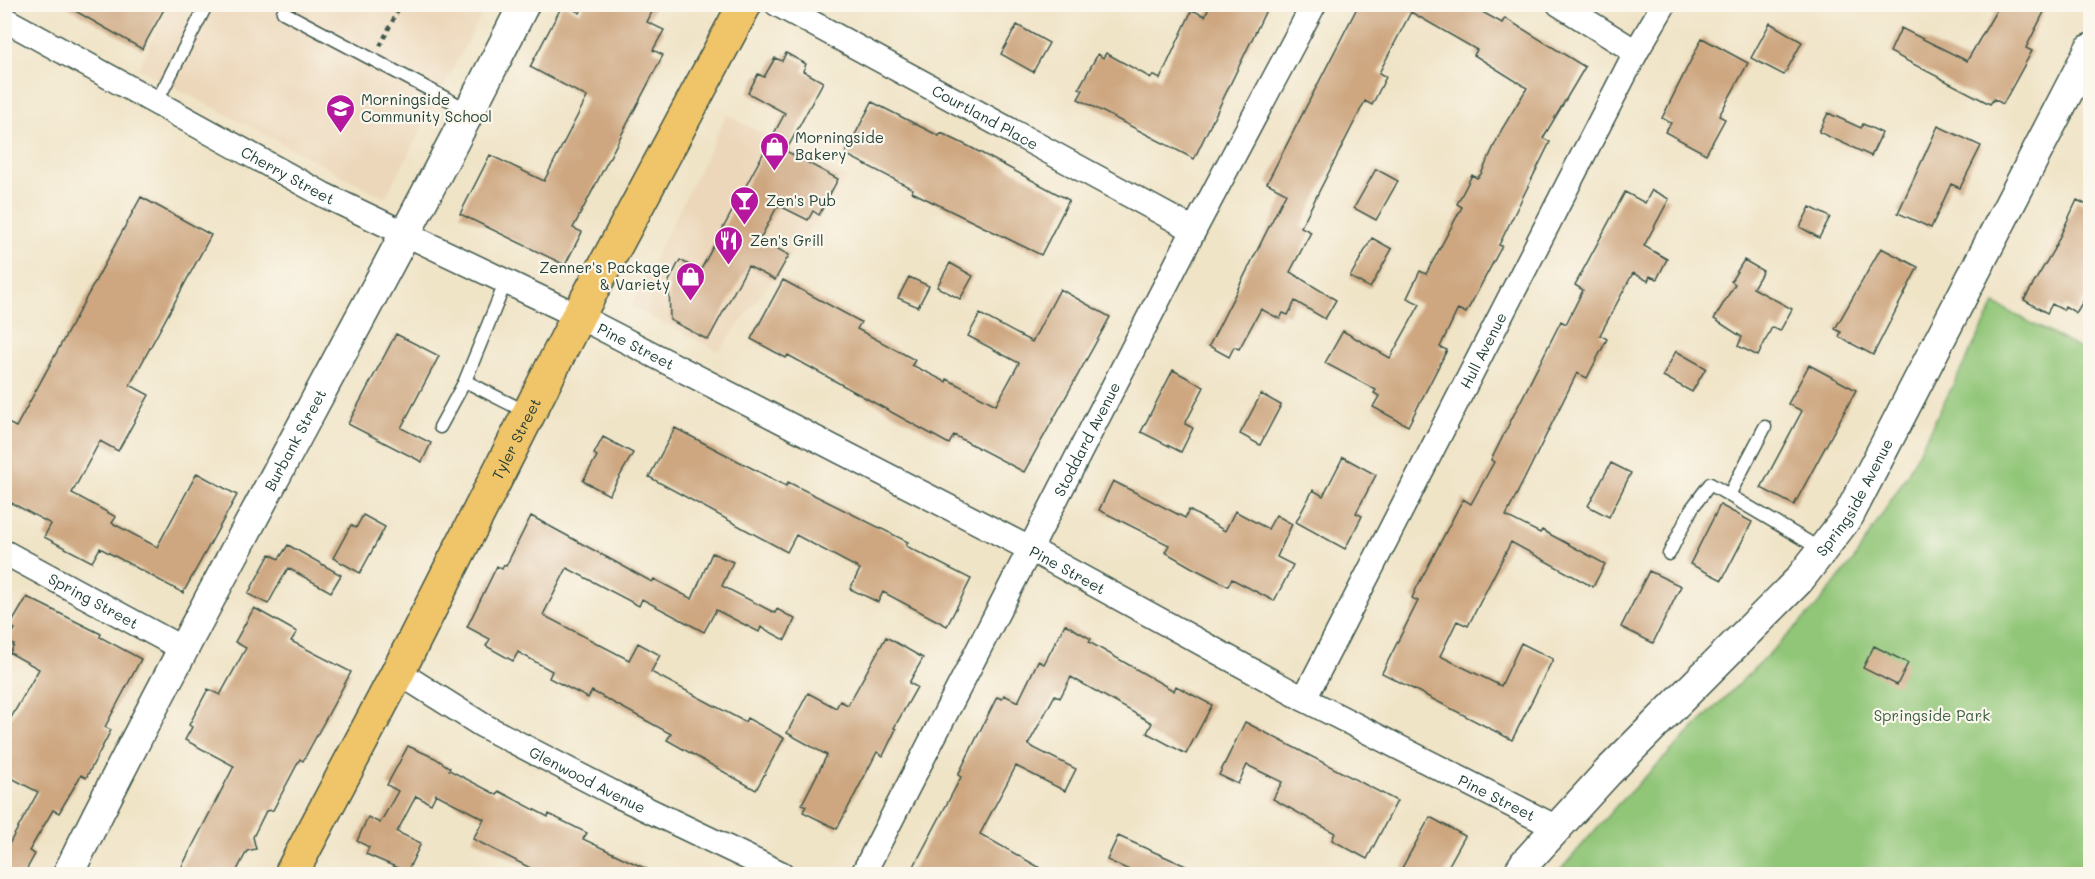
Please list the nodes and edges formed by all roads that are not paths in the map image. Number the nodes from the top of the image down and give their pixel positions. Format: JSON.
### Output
{"nodes":[{"id":1,"x":207,"y":4,"type":"edge"},
{"id":2,"x":524,"y":4,"type":"edge"},
{"id":3,"x":745,"y":4,"type":"edge"},
{"id":4,"x":777,"y":4,"type":"edge"},
{"id":5,"x":1314,"y":4,"type":"edge"},
{"id":6,"x":1559,"y":4,"type":"edge"},
{"id":7,"x":1664,"y":4,"type":"edge"},
{"id":8,"x":283,"y":12,"type":"dead end"},
{"id":9,"x":4,"y":19,"type":"edge"},
{"id":10,"x":2091,"y":49,"type":"edge"},
{"id":11,"x":1636,"y":52,"type":"junction"},
{"id":12,"x":156,"y":103,"type":"junction"},
{"id":13,"x":471,"y":111,"type":"junction"},
{"id":14,"x":1194,"y":230,"type":"junction"},
{"id":15,"x":407,"y":233,"type":"junction"},
{"id":16,"x":506,"y":280,"type":"junction"},
{"id":17,"x":578,"y":316,"type":"junction"},
{"id":18,"x":465,"y":381,"type":"junction"},
{"id":19,"x":529,"y":413,"type":"junction"},
{"id":20,"x":440,"y":427,"type":"dead end"},
{"id":21,"x":1766,"y":427,"type":"dead end"},
{"id":22,"x":1729,"y":495,"type":"junction"},
{"id":23,"x":1030,"y":549,"type":"junction"},
{"id":24,"x":1822,"y":549,"type":"junction"},
{"id":25,"x":4,"y":552,"type":"edge"},
{"id":26,"x":1669,"y":554,"type":"dead end"},
{"id":27,"x":183,"y":649,"type":"junction"},
{"id":28,"x":398,"y":672,"type":"junction"},
{"id":29,"x":1304,"y":699,"type":"junction"},
{"id":30,"x":1557,"y":828,"type":"junction"},
{"id":31,"x":68,"y":874,"type":"edge"},
{"id":32,"x":291,"y":874,"type":"edge"},
{"id":33,"x":782,"y":874,"type":"edge"},
{"id":34,"x":863,"y":874,"type":"edge"},
{"id":35,"x":1518,"y":874,"type":"edge"}],
"edges":[{"from":1,"to":12,"type":"lane"},
{"from":2,"to":13,"type":"street","name":"Burbank Street"},
{"from":3,"to":17,"type":"main road","name":"Tyler Street"},
{"from":4,"to":14,"type":"street","name":"Courtland Place"},
{"from":5,"to":14,"type":"street","name":"Stoddard Avenue"},
{"from":6,"to":11,"type":"street"},
{"from":7,"to":11,"type":"street","name":"Hull Avenue"},
{"from":8,"to":13,"type":"lane"},
{"from":9,"to":12,"type":"street","name":"Cherry Street"},
{"from":10,"to":24,"type":"street","name":"Springside Avenue"},
{"from":11,"to":29,"type":"street","name":"Hull Avenue"},
{"from":12,"to":15,"type":"street","name":"Cherry Street"},
{"from":13,"to":15,"type":"street","name":"Burbank Street"},
{"from":14,"to":23,"type":"street","name":"Stoddard Avenue"},
{"from":15,"to":16,"type":"street","name":"Cherry Street"},
{"from":15,"to":27,"type":"street","name":"Burbank Street"},
{"from":16,"to":17,"type":"street","name":"Cherry Street"},
{"from":16,"to":18,"type":"lane"},
{"from":17,"to":19,"type":"main road","name":"Tyler Street"},
{"from":17,"to":23,"type":"street","name":"Pine Street"},
{"from":18,"to":19,"type":"lane"},
{"from":18,"to":20,"type":"lane"},
{"from":19,"to":28,"type":"main road","name":"Tyler Street"},
{"from":21,"to":22,"type":"lane"},
{"from":22,"to":24,"type":"lane"},
{"from":22,"to":26,"type":"lane"},
{"from":23,"to":29,"type":"street","name":"Pine Street"},
{"from":23,"to":34,"type":"street","name":"Stoddard Avenue"},
{"from":24,"to":30,"type":"street","name":"Springside Avenue"},
{"from":25,"to":27,"type":"street","name":"Spring Street"},
{"from":27,"to":31,"type":"street","name":"Burbank Street"},
{"from":28,"to":32,"type":"main road","name":"Tyler Street"},
{"from":28,"to":33,"type":"street","name":"Glenwood Avenue"},
{"from":29,"to":30,"type":"street","name":"Pine Street"},
{"from":30,"to":35,"type":"street","name":"Springside Avenue"}]}
